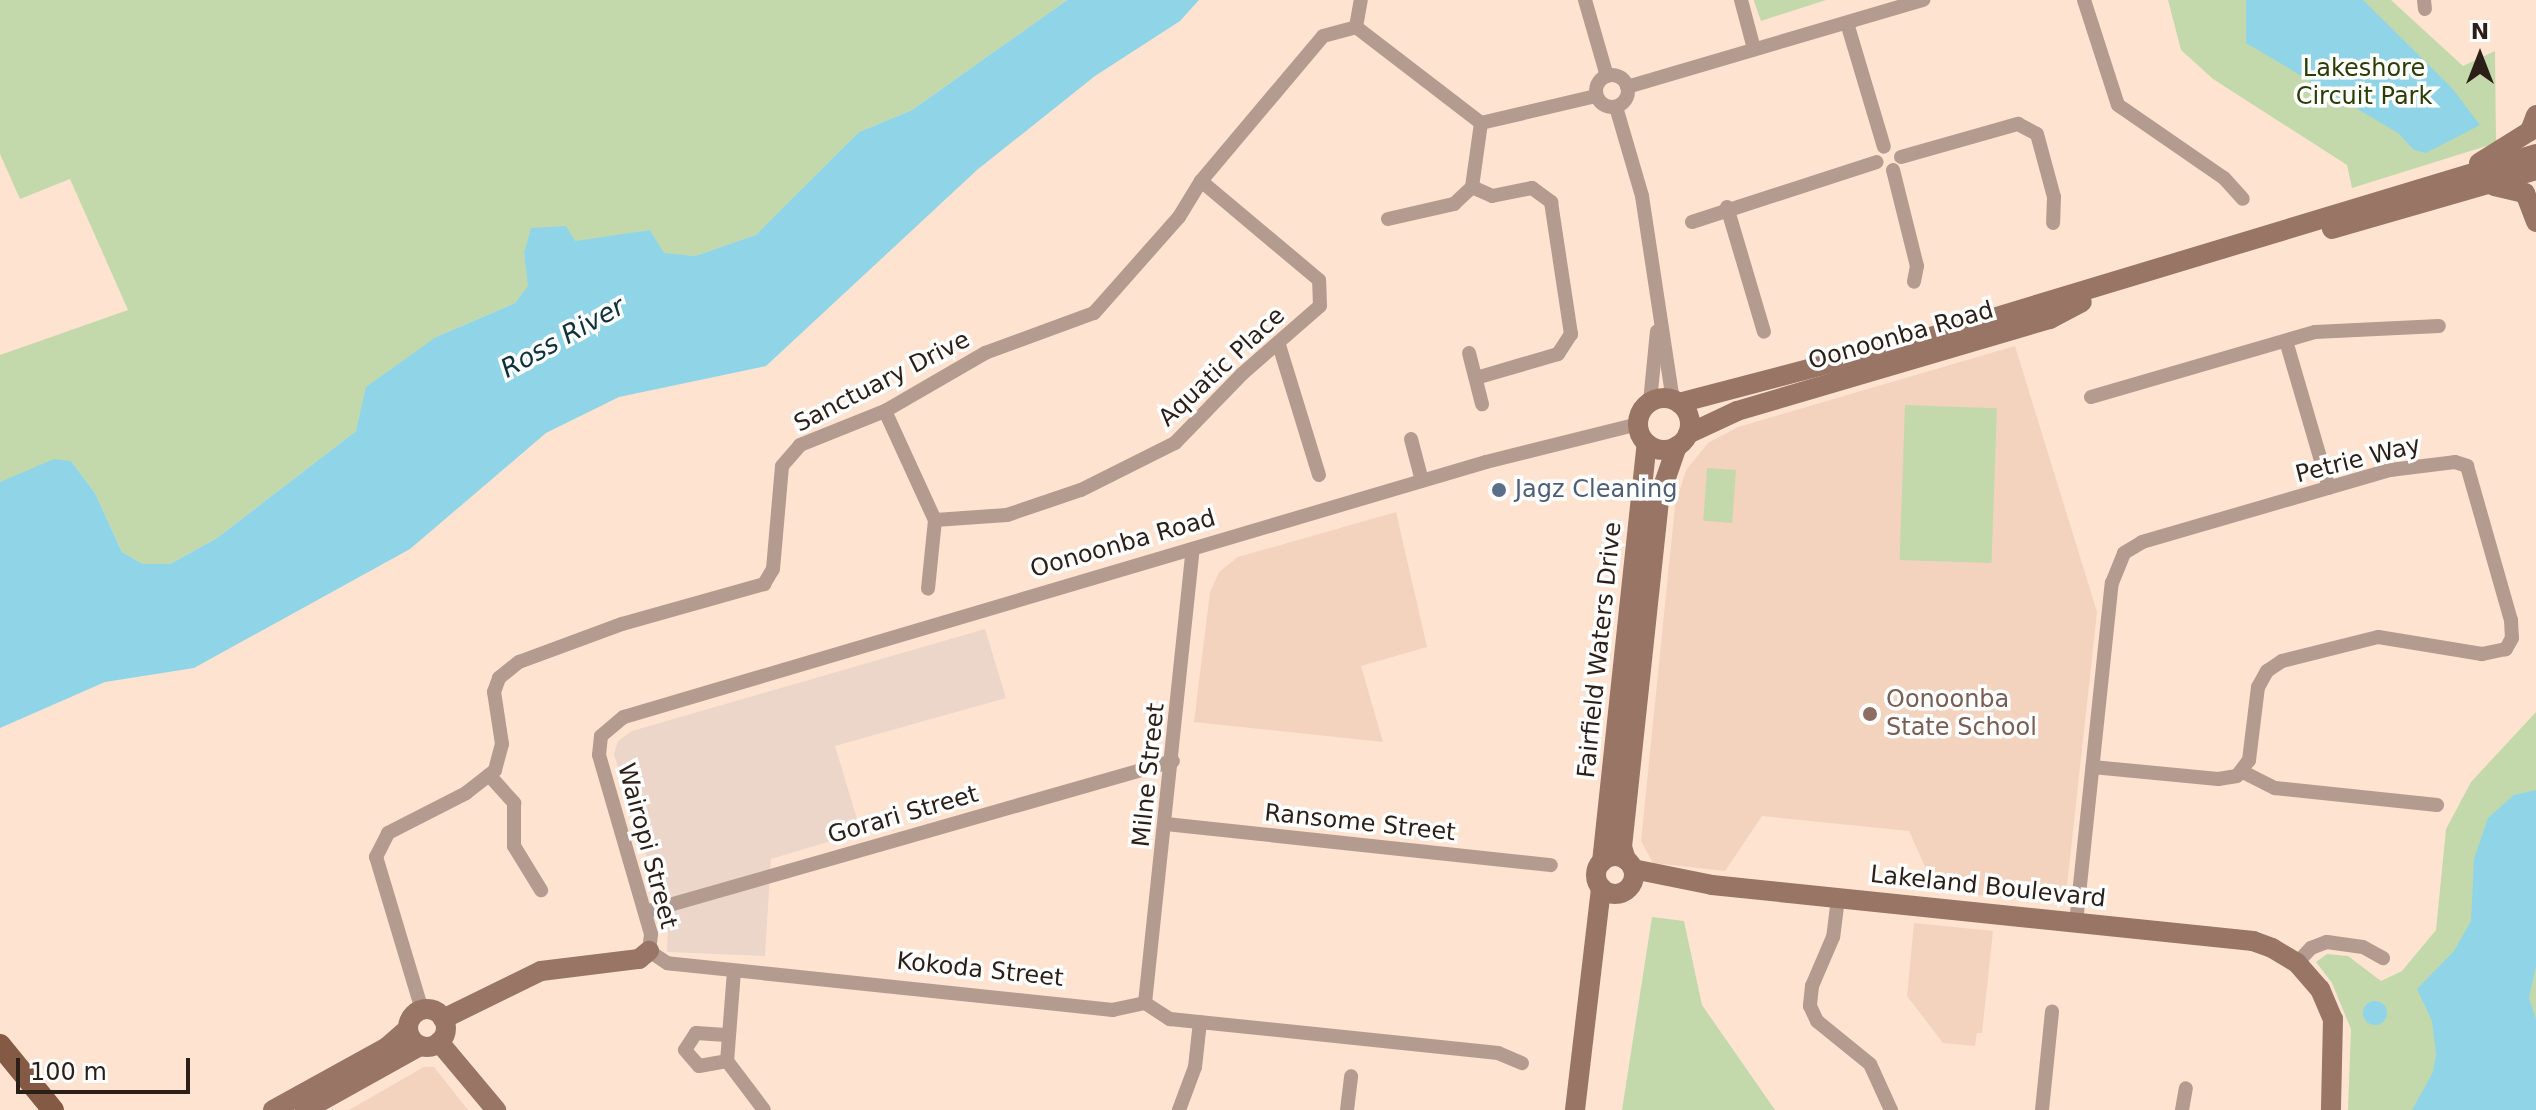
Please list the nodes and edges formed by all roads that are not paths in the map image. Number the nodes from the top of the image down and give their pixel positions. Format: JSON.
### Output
{"nodes":[{"id":1,"x":1361,"y":0,"type":"edge"},
{"id":2,"x":1585,"y":0,"type":"edge"},
{"id":3,"x":1741,"y":0,"type":"edge"},
{"id":4,"x":1923,"y":0,"type":"edge"},
{"id":5,"x":2084,"y":0,"type":"edge"},
{"id":6,"x":1847,"y":23,"type":"junction"},
{"id":7,"x":1356,"y":27,"type":"junction"},
{"id":8,"x":1754,"y":49,"type":"junction"},
{"id":9,"x":1607,"y":76,"type":"junction"},
{"id":10,"x":1627,"y":87,"type":"junction"},
{"id":11,"x":1596,"y":96,"type":"junction"},
{"id":12,"x":1616,"y":107,"type":"junction"},
{"id":13,"x":2536,"y":115,"type":"edge"},
{"id":14,"x":1481,"y":123,"type":"junction"},
{"id":15,"x":1884,"y":147,"type":"junction"},
{"id":16,"x":2536,"y":154,"type":"edge"},
{"id":17,"x":1877,"y":162,"type":"junction"},
{"id":18,"x":1897,"y":163,"type":"junction"},
{"id":19,"x":2536,"y":170,"type":"edge"},
{"id":20,"x":1201,"y":181,"type":"junction"},
{"id":21,"x":1472,"y":187,"type":"junction"},
{"id":22,"x":2482,"y":187,"type":"junction"},
{"id":23,"x":2420,"y":189,"type":"junction"},
{"id":24,"x":2243,"y":199,"type":"dead end"},
{"id":25,"x":1727,"y":207,"type":"junction"},
{"id":26,"x":1388,"y":219,"type":"dead end"},
{"id":27,"x":1692,"y":222,"type":"dead end"},
{"id":28,"x":2536,"y":222,"type":"edge"},
{"id":29,"x":2053,"y":223,"type":"dead end"},
{"id":30,"x":2188,"y":261,"type":"junction"},
{"id":31,"x":2125,"y":280,"type":"junction"},
{"id":32,"x":1914,"y":282,"type":"dead end"},
{"id":33,"x":1659,"y":317,"type":"junction"},
{"id":34,"x":2439,"y":326,"type":"dead end"},
{"id":35,"x":1764,"y":332,"type":"dead end"},
{"id":36,"x":2286,"y":341,"type":"junction"},
{"id":37,"x":1279,"y":345,"type":"junction"},
{"id":38,"x":1469,"y":353,"type":"dead end"},
{"id":39,"x":1476,"y":378,"type":"junction"},
{"id":40,"x":2091,"y":397,"type":"dead end"},
{"id":41,"x":1676,"y":401,"type":"junction"},
{"id":42,"x":1650,"y":402,"type":"junction"},
{"id":43,"x":1482,"y":404,"type":"dead end"},
{"id":44,"x":885,"y":411,"type":"junction"},
{"id":45,"x":1638,"y":424,"type":"junction"},
{"id":46,"x":1411,"y":439,"type":"dead end"},
{"id":47,"x":1683,"y":440,"type":"junction"},
{"id":48,"x":1647,"y":443,"type":"junction"},
{"id":49,"x":1319,"y":475,"type":"dead end"},
{"id":50,"x":1422,"y":481,"type":"junction"},
{"id":51,"x":2329,"y":488,"type":"junction"},
{"id":52,"x":935,"y":520,"type":"junction"},
{"id":53,"x":1193,"y":550,"type":"junction"},
{"id":54,"x":928,"y":589,"type":"dead end"},
{"id":55,"x":624,"y":717,"type":"joint"},
{"id":56,"x":1173,"y":761,"type":"junction"},
{"id":57,"x":2093,"y":767,"type":"junction"},
{"id":58,"x":2243,"y":772,"type":"junction"},
{"id":59,"x":489,"y":775,"type":"junction"},
{"id":60,"x":2437,"y":805,"type":"dead end"},
{"id":61,"x":1166,"y":824,"type":"junction"},
{"id":62,"x":1602,"y":862,"type":"junction"},
{"id":63,"x":1551,"y":865,"type":"dead end"},
{"id":64,"x":1628,"y":876,"type":"junction"},
{"id":65,"x":1601,"y":888,"type":"junction"},
{"id":66,"x":541,"y":890,"type":"dead end"},
{"id":67,"x":1838,"y":898,"type":"junction"},
{"id":68,"x":645,"y":912,"type":"junction"},
{"id":69,"x":2076,"y":923,"type":"junction"},
{"id":70,"x":1599,"y":941,"type":"junction"},
{"id":71,"x":649,"y":951,"type":"junction"},
{"id":72,"x":2383,"y":958,"type":"dead end"},
{"id":73,"x":2297,"y":963,"type":"junction"},
{"id":74,"x":734,"y":971,"type":"junction"},
{"id":75,"x":1145,"y":1003,"type":"junction"},
{"id":76,"x":422,"y":1010,"type":"junction"},
{"id":77,"x":2052,"y":1012,"type":"dead end"},
{"id":78,"x":443,"y":1019,"type":"junction"},
{"id":79,"x":1200,"y":1022,"type":"junction"},
{"id":80,"x":726,"y":1035,"type":"junction"},
{"id":81,"x":422,"y":1039,"type":"junction"},
{"id":82,"x":0,"y":1045,"type":"edge"},
{"id":83,"x":727,"y":1061,"type":"junction"},
{"id":84,"x":1522,"y":1063,"type":"dead end"},
{"id":85,"x":1351,"y":1076,"type":"dead end"},
{"id":86,"x":2186,"y":1088,"type":"dead end"},
{"id":87,"x":325,"y":1100,"type":"edge"},
{"id":88,"x":289,"y":1107,"type":"edge"},
{"id":89,"x":53,"y":1110,"type":"edge"},
{"id":90,"x":496,"y":1110,"type":"edge"},
{"id":91,"x":764,"y":1110,"type":"edge"},
{"id":92,"x":1179,"y":1110,"type":"edge"},
{"id":93,"x":1347,"y":1110,"type":"edge"},
{"id":94,"x":1575,"y":1110,"type":"edge"},
{"id":95,"x":1891,"y":1110,"type":"edge"},
{"id":96,"x":2042,"y":1110,"type":"edge"},
{"id":97,"x":2182,"y":1110,"type":"edge"},
{"id":98,"x":2331,"y":1110,"type":"edge"}],
"edges":[{"from":1,"to":7,"type":"street"},
{"from":2,"to":9,"type":"street"},
{"from":3,"to":8,"type":"street"},
{"from":4,"to":6,"type":"street"},
{"from":5,"to":24,"type":"street"},
{"from":6,"to":8,"type":"street"},
{"from":6,"to":15,"type":"street"},
{"from":7,"to":14,"type":"street"},
{"from":7,"to":20,"type":"street","name":"Sanctuary Drive"},
{"from":8,"to":10,"type":"street"},
{"from":9,"to":10,"type":"street"},
{"from":9,"to":11,"type":"street"},
{"from":10,"to":12,"type":"street"},
{"from":11,"to":12,"type":"street"},
{"from":11,"to":14,"type":"street"},
{"from":12,"to":33,"type":"street"},
{"from":13,"to":23,"type":"street"},
{"from":14,"to":21,"type":"street"},
{"from":15,"to":17,"type":"street"},
{"from":15,"to":18,"type":"street"},
{"from":16,"to":23,"type":"street","name":"Oonoonba Road"},
{"from":17,"to":18,"type":"street"},
{"from":17,"to":25,"type":"street"},
{"from":18,"to":29,"type":"street"},
{"from":18,"to":32,"type":"street"},
{"from":19,"to":22,"type":"street","name":"Oonoonba Road"},
{"from":20,"to":37,"type":"street","name":"Aquatic Place"},
{"from":20,"to":44,"type":"street","name":"Sanctuary Drive"},
{"from":21,"to":26,"type":"street"},
{"from":21,"to":39,"type":"street"},
{"from":22,"to":28,"type":"street"},
{"from":22,"to":30,"type":"street","name":"Oonoonba Road"},
{"from":23,"to":30,"type":"street","name":"Oonoonba Road"},
{"from":25,"to":27,"type":"street"},
{"from":25,"to":35,"type":"street"},
{"from":30,"to":31,"type":"street","name":"Oonoonba Road"},
{"from":31,"to":41,"type":"street","name":"Oonoonba Road"},
{"from":31,"to":47,"type":"street","name":"Oonoonba Road"},
{"from":33,"to":41,"type":"street"},
{"from":33,"to":42,"type":"street"},
{"from":34,"to":36,"type":"street"},
{"from":36,"to":40,"type":"street"},
{"from":36,"to":51,"type":"street"},
{"from":37,"to":49,"type":"street"},
{"from":37,"to":52,"type":"street","name":"Aquatic Place"},
{"from":38,"to":39,"type":"street"},
{"from":39,"to":43,"type":"street"},
{"from":41,"to":42,"type":"street"},
{"from":41,"to":47,"type":"street"},
{"from":42,"to":45,"type":"street"},
{"from":44,"to":52,"type":"street"},
{"from":44,"to":59,"type":"street","name":"Sanctuary Drive"},
{"from":45,"to":48,"type":"street"},
{"from":45,"to":50,"type":"street","name":"Oonoonba Road"},
{"from":46,"to":50,"type":"street"},
{"from":47,"to":48,"type":"street"},
{"from":47,"to":64,"type":"street","name":"Fairfield Waters Drive"},
{"from":48,"to":62,"type":"street","name":"Fairfield Waters Drive"},
{"from":50,"to":53,"type":"street","name":"Oonoonba Road"},
{"from":51,"to":57,"type":"street","name":"Petrie Way"},
{"from":51,"to":58,"type":"street","name":"Petrie Way"},
{"from":52,"to":54,"type":"street"},
{"from":53,"to":55,"type":"street","name":"Oonoonba Road"},
{"from":53,"to":56,"type":"street","name":"Milne Street"},
{"from":55,"to":68,"type":"street","name":"Wairopi Street"},
{"from":56,"to":61,"type":"street","name":"Milne Street"},
{"from":56,"to":68,"type":"street","name":"Gorari Street"},
{"from":57,"to":58,"type":"street"},
{"from":57,"to":69,"type":"street","name":"Petrie Way"},
{"from":58,"to":60,"type":"street"},
{"from":59,"to":66,"type":"street"},
{"from":59,"to":76,"type":"street"},
{"from":61,"to":63,"type":"street","name":"Ransome Street"},
{"from":61,"to":75,"type":"street","name":"Milne Street"},
{"from":62,"to":64,"type":"street"},
{"from":62,"to":65,"type":"street","name":"Fairfield Waters Drive"},
{"from":64,"to":65,"type":"street"},
{"from":64,"to":67,"type":"street","name":"Lakeland Boulevard"},
{"from":64,"to":70,"type":"street","name":"Fairfield Waters Drive"},
{"from":65,"to":70,"type":"street","name":"Fairfield Waters Drive"},
{"from":67,"to":69,"type":"street","name":"Lakeland Boulevard"},
{"from":67,"to":95,"type":"street"},
{"from":68,"to":71,"type":"street","name":"Wairopi Street"},
{"from":69,"to":73,"type":"street","name":"Lakeland Boulevard"},
{"from":70,"to":94,"type":"street","name":"Fairfield Waters Drive"},
{"from":71,"to":74,"type":"street","name":"Kokoda Street"},
{"from":71,"to":78,"type":"street"},
{"from":72,"to":73,"type":"street"},
{"from":73,"to":98,"type":"street","name":"Lakeland Boulevard"},
{"from":74,"to":75,"type":"street","name":"Kokoda Street"},
{"from":74,"to":80,"type":"street"},
{"from":75,"to":79,"type":"street"},
{"from":76,"to":78,"type":"street"},
{"from":76,"to":81,"type":"street"},
{"from":77,"to":96,"type":"street"},
{"from":78,"to":81,"type":"street"},
{"from":79,"to":84,"type":"street"},
{"from":79,"to":92,"type":"street"},
{"from":80,"to":83,"type":"street"},
{"from":80,"to":83,"type":"street"},
{"from":81,"to":87,"type":"street"},
{"from":81,"to":88,"type":"street"},
{"from":81,"to":90,"type":"street"},
{"from":82,"to":89,"type":"main road"},
{"from":83,"to":91,"type":"street"},
{"from":85,"to":93,"type":"street"},
{"from":86,"to":97,"type":"street"},
{"from":87,"to":88,"type":"street"}]}
